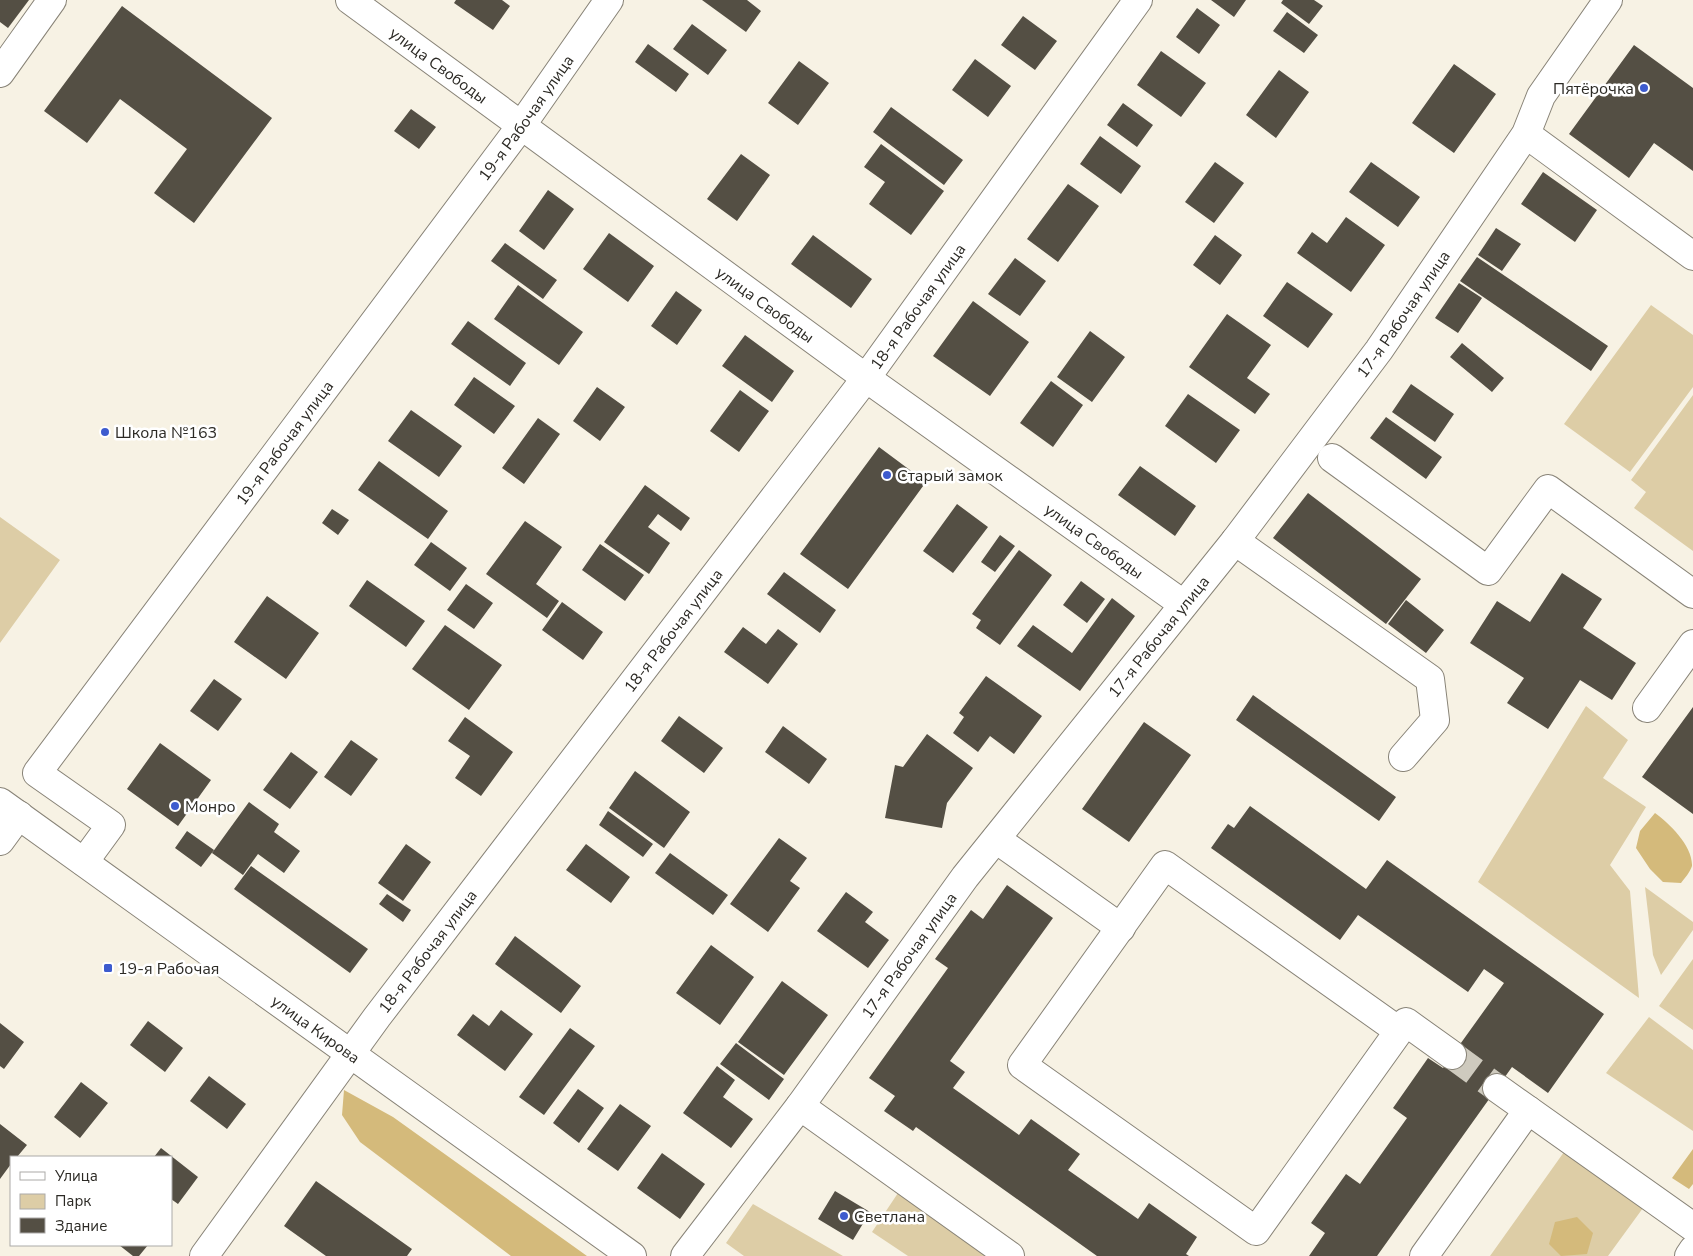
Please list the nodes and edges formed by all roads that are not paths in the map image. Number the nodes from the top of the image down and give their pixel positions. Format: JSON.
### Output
{"nodes":[{"id":1,"x":52,"y":0,"type":"edge"},
{"id":2,"x":350,"y":0,"type":"edge"},
{"id":3,"x":609,"y":0,"type":"edge"},
{"id":4,"x":1138,"y":0,"type":"edge"},
{"id":5,"x":1608,"y":0,"type":"edge"},
{"id":6,"x":0,"y":73,"type":"edge"},
{"id":7,"x":521,"y":126,"type":"junction"},
{"id":8,"x":1526,"y":134,"type":"junction"},
{"id":9,"x":1693,"y":256,"type":"edge"},
{"id":10,"x":866,"y":378,"type":"junction"},
{"id":11,"x":1332,"y":458,"type":"dead end"},
{"id":12,"x":1235,"y":541,"type":"junction"},
{"id":13,"x":1693,"y":594,"type":"edge"},
{"id":14,"x":1183,"y":604,"type":"junction"},
{"id":15,"x":1693,"y":644,"type":"edge"},
{"id":16,"x":1647,"y":708,"type":"dead end"},
{"id":17,"x":1403,"y":757,"type":"dead end"},
{"id":18,"x":9,"y":809,"type":"edge"},
{"id":19,"x":996,"y":839,"type":"junction"},
{"id":20,"x":0,"y":841,"type":"edge"},
{"id":21,"x":84,"y":862,"type":"junction"},
{"id":22,"x":1121,"y":928,"type":"junction"},
{"id":23,"x":1399,"y":1031,"type":"junction"},
{"id":24,"x":350,"y":1053,"type":"junction"},
{"id":25,"x":1452,"y":1056,"type":"tunnel mouth"},
{"id":26,"x":1497,"y":1088,"type":"tunnel mouth"},
{"id":27,"x":800,"y":1106,"type":"junction"},
{"id":28,"x":1528,"y":1110,"type":"junction"},
{"id":29,"x":1693,"y":1227,"type":"edge"},
{"id":30,"x":1693,"y":1250,"type":"edge"},
{"id":31,"x":204,"y":1256,"type":"edge"},
{"id":32,"x":632,"y":1256,"type":"edge"},
{"id":33,"x":685,"y":1256,"type":"edge"},
{"id":34,"x":1010,"y":1256,"type":"edge"},
{"id":35,"x":1424,"y":1256,"type":"edge"},
{"id":36,"x":1689,"y":1256,"type":"edge"}],
"edges":[{"from":1,"to":6,"type":"street"},
{"from":2,"to":7,"type":"street","name":"улица Свободы"},
{"from":3,"to":7,"type":"street","name":"19-я Рабочая улица"},
{"from":4,"to":10,"type":"street","name":"18-я Рабочая улица"},
{"from":5,"to":8,"type":"street","name":"17-я Рабочая улица"},
{"from":7,"to":10,"type":"street","name":"улица Свободы"},
{"from":7,"to":21,"type":"street","name":"19-я Рабочая улица"},
{"from":8,"to":9,"type":"street"},
{"from":8,"to":12,"type":"street","name":"17-я Рабочая улица"},
{"from":10,"to":14,"type":"street","name":"улица Свободы"},
{"from":10,"to":24,"type":"street","name":"18-я Рабочая улица"},
{"from":11,"to":13,"type":"street"},
{"from":12,"to":14,"type":"street","name":"17-я Рабочая улица"},
{"from":12,"to":17,"type":"street"},
{"from":14,"to":19,"type":"street","name":"17-я Рабочая улица"},
{"from":15,"to":16,"type":"street"},
{"from":18,"to":20,"type":"street"},
{"from":18,"to":21,"type":"street","name":"улица Кирова"},
{"from":19,"to":22,"type":"street"},
{"from":19,"to":27,"type":"street","name":"17-я Рабочая улица"},
{"from":21,"to":24,"type":"street","name":"улица Кирова"},
{"from":22,"to":23,"type":"street"},
{"from":22,"to":23,"type":"street"},
{"from":23,"to":25,"type":"street"},
{"from":24,"to":31,"type":"street","name":"18-я Рабочая улица"},
{"from":24,"to":32,"type":"street","name":"улица Кирова"},
{"from":26,"to":28,"type":"street"},
{"from":27,"to":33,"type":"street","name":"17-я Рабочая улица"},
{"from":27,"to":34,"type":"street"},
{"from":28,"to":29,"type":"street"},
{"from":28,"to":35,"type":"street"},
{"from":30,"to":36,"type":"street"}]}
